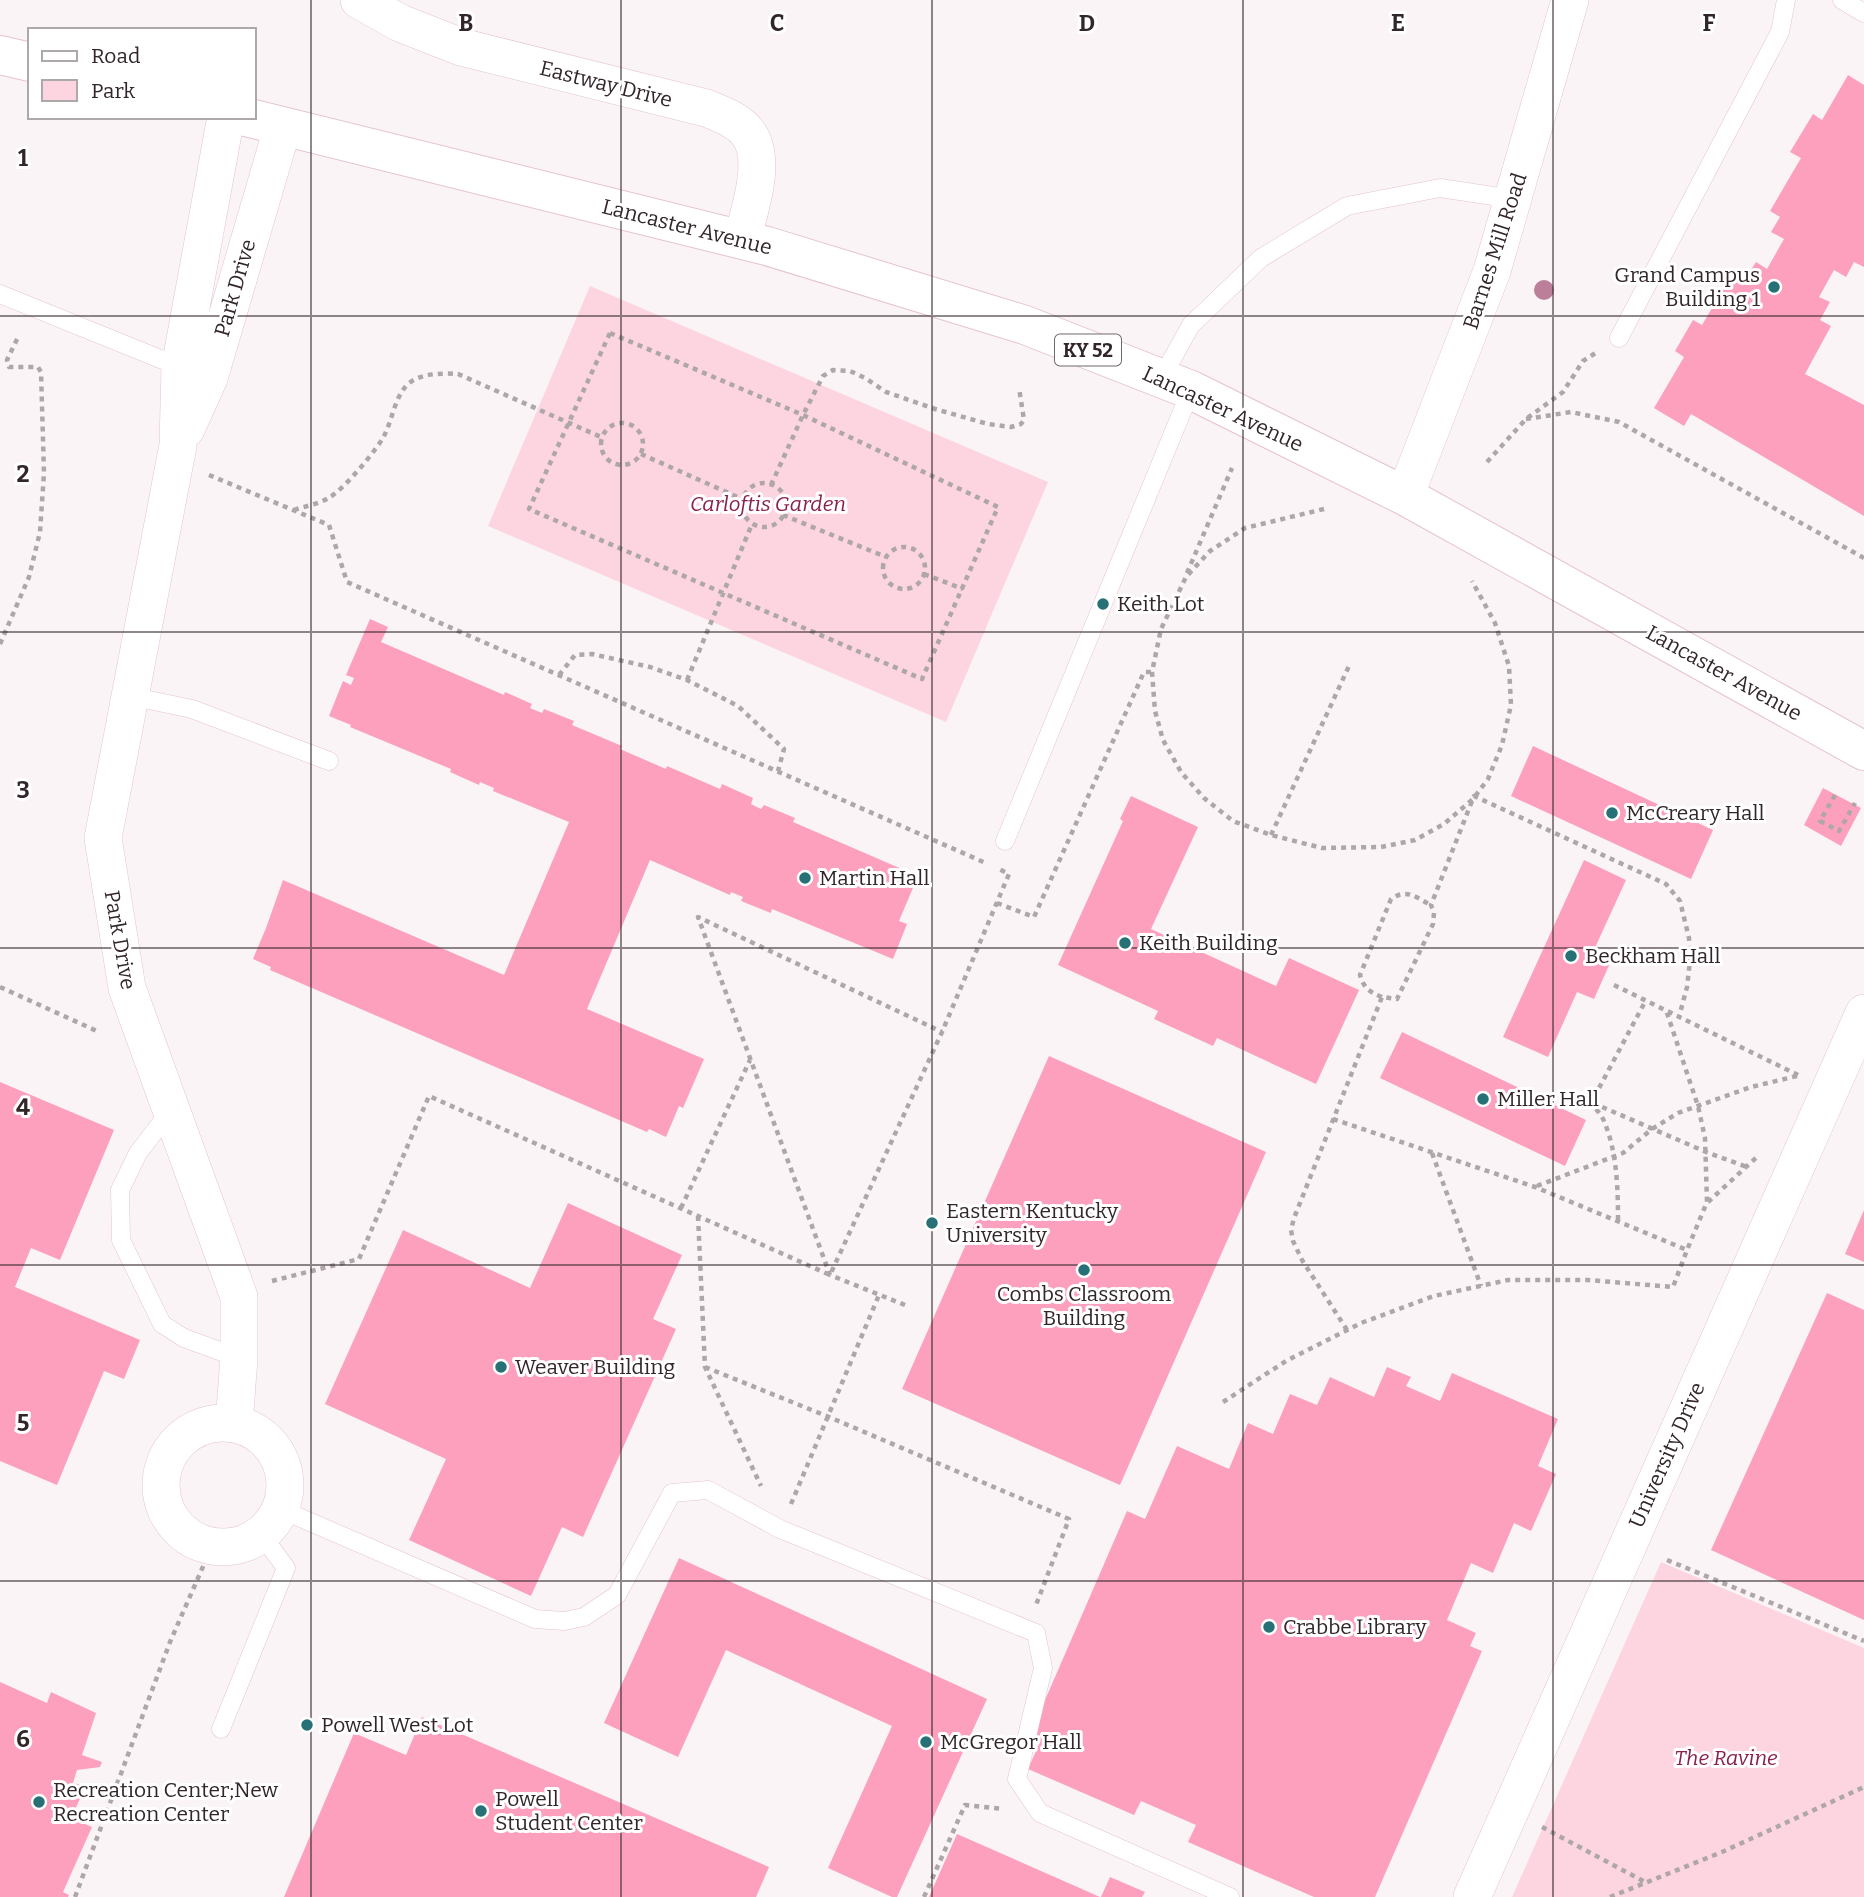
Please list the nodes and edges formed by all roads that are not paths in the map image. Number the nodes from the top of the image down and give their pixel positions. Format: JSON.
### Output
{"nodes":[{"id":1,"x":359,"y":0,"type":"edge"},
{"id":2,"x":1570,"y":0,"type":"edge"},
{"id":3,"x":1786,"y":0,"type":"edge"},
{"id":4,"x":1842,"y":0,"type":"edge"},
{"id":5,"x":1864,"y":13,"type":"edge"},
{"id":6,"x":0,"y":55,"type":"edge"},
{"id":7,"x":28,"y":62,"type":"edge"},
{"id":8,"x":226,"y":119,"type":"edge"},
{"id":9,"x":254,"y":119,"type":"edge"},
{"id":10,"x":283,"y":126,"type":"junction"},
{"id":11,"x":1513,"y":199,"type":"junction"},
{"id":12,"x":742,"y":240,"type":"junction"},
{"id":13,"x":0,"y":294,"type":"edge"},
{"id":14,"x":1619,"y":338,"type":"road end"},
{"id":15,"x":195,"y":372,"type":"junction"},
{"id":16,"x":1176,"y":384,"type":"junction"},
{"id":17,"x":1405,"y":496,"type":"junction"},
{"id":18,"x":130,"y":696,"type":"junction"},
{"id":19,"x":1864,"y":751,"type":"edge"},
{"id":20,"x":329,"y":761,"type":"dead end"},
{"id":21,"x":1005,"y":841,"type":"dead end"},
{"id":22,"x":1864,"y":1013,"type":"edge"},
{"id":23,"x":171,"y":1110,"type":"junction"},
{"id":24,"x":239,"y":1358,"type":"junction"},
{"id":25,"x":234,"y":1424,"type":"junction"},
{"id":26,"x":271,"y":1521,"type":"junction"},
{"id":27,"x":221,"y":1729,"type":"dead end"},
{"id":28,"x":1230,"y":1897,"type":"edge"},
{"id":29,"x":1472,"y":1897,"type":"edge"}],
"edges":[{"from":1,"to":12,"type":"street","name":"Eastway Drive"},
{"from":2,"to":11,"type":"street","name":"Barnes Mill Road"},
{"from":3,"to":14,"type":"lane"},
{"from":4,"to":5,"type":"lane"},
{"from":6,"to":7,"type":"main road"},
{"from":8,"to":15,"type":"street","name":"Park Drive"},
{"from":9,"to":10,"type":"main road","name":"Lancaster Avenue","number":"KY 52"},
{"from":10,"to":12,"type":"main road","name":"Lancaster Avenue","number":"KY 52"},
{"from":10,"to":15,"type":"street","name":"Park Drive"},
{"from":11,"to":16,"type":"lane"},
{"from":11,"to":17,"type":"street","name":"Barnes Mill Road"},
{"from":12,"to":16,"type":"main road","name":"Lancaster Avenue","number":"KY 52"},
{"from":13,"to":15,"type":"lane"},
{"from":15,"to":18,"type":"street","name":"Park Drive"},
{"from":16,"to":17,"type":"main road","name":"Lancaster Avenue","number":"KY 52"},
{"from":16,"to":21,"type":"lane"},
{"from":17,"to":19,"type":"main road","name":"Lancaster Avenue","number":"KY 52"},
{"from":18,"to":20,"type":"lane"},
{"from":18,"to":23,"type":"street","name":"Park Drive"},
{"from":22,"to":29,"type":"street","name":"University Drive"},
{"from":23,"to":24,"type":"street","name":"Park Drive"},
{"from":23,"to":24,"type":"lane"},
{"from":24,"to":25,"type":"street","name":"Park Drive"},
{"from":25,"to":26,"type":"street"},
{"from":25,"to":26,"type":"street"},
{"from":26,"to":27,"type":"lane"},
{"from":26,"to":28,"type":"lane"}]}
